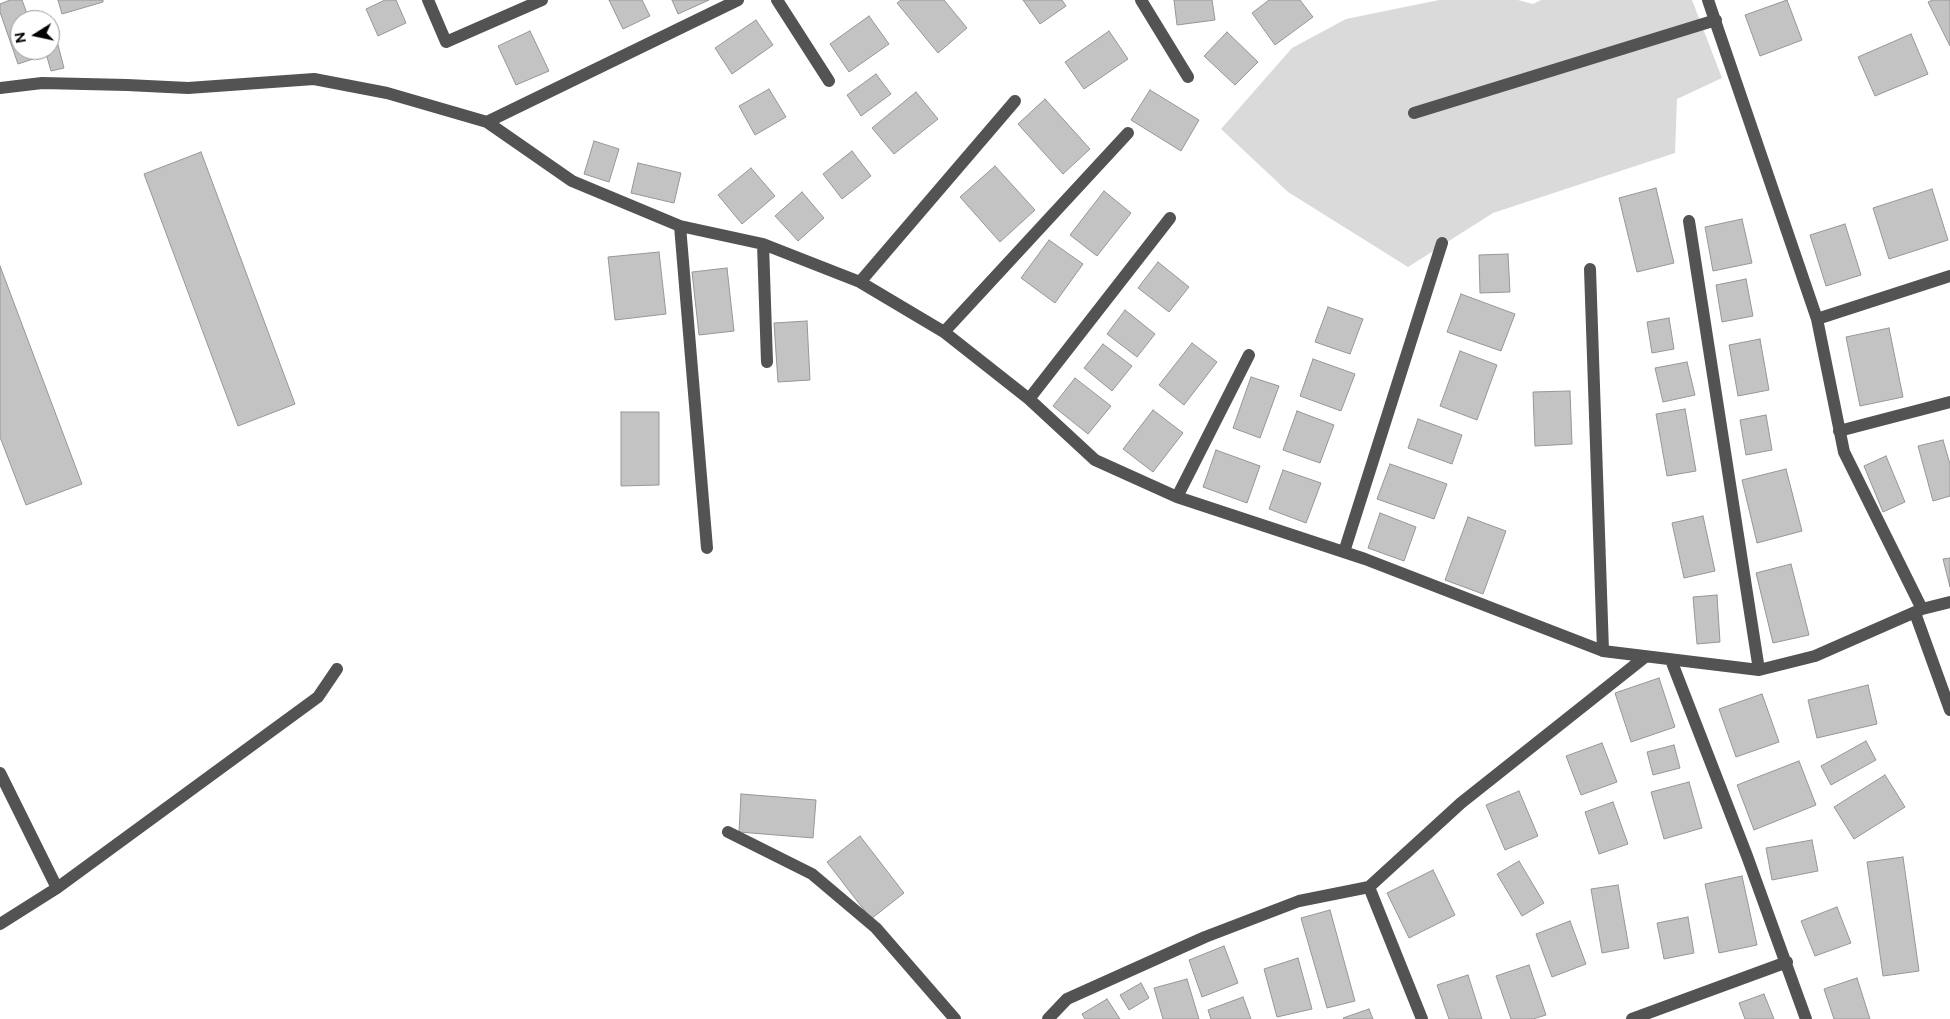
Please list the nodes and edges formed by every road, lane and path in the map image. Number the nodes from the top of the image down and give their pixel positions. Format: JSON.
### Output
{"nodes":[{"id":1,"x":428,"y":0,"type":"edge"},
{"id":2,"x":542,"y":0,"type":"edge"},
{"id":3,"x":738,"y":0,"type":"edge"},
{"id":4,"x":777,"y":0,"type":"edge"},
{"id":5,"x":1141,"y":0,"type":"edge"},
{"id":6,"x":1708,"y":0,"type":"edge"},
{"id":7,"x":1716,"y":20,"type":"junction"},
{"id":8,"x":1188,"y":77,"type":"dead end"},
{"id":9,"x":829,"y":81,"type":"dead end"},
{"id":10,"x":0,"y":88,"type":"edge"},
{"id":11,"x":1015,"y":101,"type":"dead end"},
{"id":12,"x":1414,"y":113,"type":"dead end"},
{"id":13,"x":487,"y":122,"type":"junction"},
{"id":14,"x":1128,"y":134,"type":"dead end"},
{"id":15,"x":1170,"y":218,"type":"dead end"},
{"id":16,"x":1689,"y":221,"type":"dead end"},
{"id":17,"x":680,"y":226,"type":"junction"},
{"id":18,"x":1442,"y":243,"type":"dead end"},
{"id":19,"x":763,"y":244,"type":"junction"},
{"id":20,"x":1590,"y":269,"type":"dead end"},
{"id":21,"x":1950,"y":276,"type":"edge"},
{"id":22,"x":860,"y":282,"type":"junction"},
{"id":23,"x":1817,"y":319,"type":"junction"},
{"id":24,"x":944,"y":332,"type":"junction"},
{"id":25,"x":1249,"y":355,"type":"dead end"},
{"id":26,"x":767,"y":362,"type":"dead end"},
{"id":27,"x":1029,"y":399,"type":"junction"},
{"id":28,"x":1950,"y":402,"type":"edge"},
{"id":29,"x":1839,"y":431,"type":"junction"},
{"id":30,"x":1177,"y":497,"type":"junction"},
{"id":31,"x":707,"y":548,"type":"dead end"},
{"id":32,"x":1344,"y":552,"type":"junction"},
{"id":33,"x":1950,"y":602,"type":"edge"},
{"id":34,"x":1919,"y":611,"type":"junction"},
{"id":35,"x":1604,"y":651,"type":"junction"},
{"id":36,"x":1645,"y":657,"type":"junction"},
{"id":37,"x":1671,"y":660,"type":"junction"},
{"id":38,"x":337,"y":669,"type":"dead end"},
{"id":39,"x":1759,"y":670,"type":"junction"},
{"id":40,"x":1950,"y":710,"type":"edge"},
{"id":41,"x":0,"y":773,"type":"edge"},
{"id":42,"x":728,"y":832,"type":"dead end"},
{"id":43,"x":1369,"y":887,"type":"junction"},
{"id":44,"x":57,"y":888,"type":"junction"},
{"id":45,"x":0,"y":924,"type":"edge"},
{"id":46,"x":1787,"y":962,"type":"junction"},
{"id":47,"x":955,"y":1019,"type":"edge"},
{"id":48,"x":1048,"y":1019,"type":"edge"},
{"id":49,"x":1422,"y":1019,"type":"edge"},
{"id":50,"x":1632,"y":1019,"type":"edge"},
{"id":51,"x":1806,"y":1019,"type":"edge"}],
"edges":[{"from":1,"to":2,"type":"street"},
{"from":3,"to":13,"type":"street"},
{"from":4,"to":9,"type":"street"},
{"from":5,"to":8,"type":"street"},
{"from":6,"to":7,"type":"street"},
{"from":7,"to":12,"type":"street"},
{"from":7,"to":23,"type":"street"},
{"from":10,"to":13,"type":"street"},
{"from":11,"to":22,"type":"street"},
{"from":13,"to":17,"type":"street"},
{"from":14,"to":24,"type":"street"},
{"from":15,"to":27,"type":"street"},
{"from":16,"to":39,"type":"street"},
{"from":17,"to":19,"type":"street"},
{"from":17,"to":31,"type":"street"},
{"from":18,"to":32,"type":"street"},
{"from":19,"to":22,"type":"street"},
{"from":19,"to":26,"type":"street"},
{"from":20,"to":35,"type":"street"},
{"from":21,"to":23,"type":"street"},
{"from":22,"to":24,"type":"street"},
{"from":23,"to":29,"type":"street"},
{"from":24,"to":27,"type":"street"},
{"from":25,"to":30,"type":"street"},
{"from":27,"to":30,"type":"street"},
{"from":28,"to":29,"type":"street"},
{"from":29,"to":34,"type":"street"},
{"from":30,"to":32,"type":"street"},
{"from":32,"to":35,"type":"street"},
{"from":33,"to":34,"type":"street"},
{"from":34,"to":39,"type":"street"},
{"from":34,"to":40,"type":"street"},
{"from":35,"to":36,"type":"street"},
{"from":36,"to":37,"type":"street"},
{"from":36,"to":43,"type":"street"},
{"from":37,"to":39,"type":"street"},
{"from":37,"to":46,"type":"street"},
{"from":38,"to":44,"type":"street"},
{"from":41,"to":44,"type":"street"},
{"from":42,"to":47,"type":"street"},
{"from":43,"to":48,"type":"street"},
{"from":43,"to":49,"type":"street"},
{"from":44,"to":45,"type":"street"},
{"from":46,"to":50,"type":"street"},
{"from":46,"to":51,"type":"street"}]}
